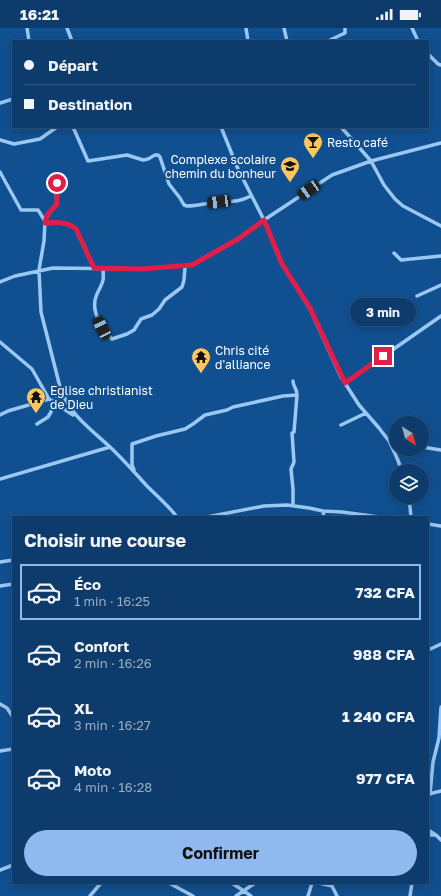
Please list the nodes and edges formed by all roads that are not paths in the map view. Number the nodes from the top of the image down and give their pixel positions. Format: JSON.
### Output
{"nodes":[{"id":1,"x":27,"y":28,"type":"edge"},
{"id":2,"x":67,"y":28,"type":"edge"},
{"id":3,"x":246,"y":28,"type":"edge"},
{"id":4,"x":284,"y":28,"type":"edge"},
{"id":5,"x":345,"y":28,"type":"edge"},
{"id":6,"x":412,"y":28,"type":"edge"},
{"id":7,"x":29,"y":40,"type":"edge"},
{"id":8,"x":72,"y":40,"type":"edge"},
{"id":9,"x":248,"y":40,"type":"edge"},
{"id":10,"x":287,"y":40,"type":"edge"},
{"id":11,"x":330,"y":40,"type":"edge"},
{"id":12,"x":418,"y":40,"type":"edge"},
{"id":13,"x":429,"y":55,"type":"edge"},
{"id":14,"x":441,"y":65,"type":"edge"},
{"id":15,"x":12,"y":99,"type":"edge"},
{"id":16,"x":0,"y":103,"type":"edge"},
{"id":17,"x":56,"y":128,"type":"edge"},
{"id":18,"x":73,"y":128,"type":"edge"},
{"id":19,"x":221,"y":128,"type":"edge"},
{"id":20,"x":342,"y":128,"type":"edge"},
{"id":21,"x":0,"y":140,"type":"edge"},
{"id":22,"x":441,"y":143,"type":"edge"},
{"id":23,"x":370,"y":160,"type":"junction"},
{"id":24,"x":0,"y":172,"type":"edge"},
{"id":25,"x":58,"y":179,"type":"dead end"},
{"id":26,"x":251,"y":196,"type":"junction"},
{"id":27,"x":264,"y":220,"type":"junction"},
{"id":28,"x":45,"y":222,"type":"junction"},
{"id":29,"x":441,"y":226,"type":"edge"},
{"id":30,"x":394,"y":252,"type":"dead end"},
{"id":31,"x":441,"y":256,"type":"edge"},
{"id":32,"x":185,"y":267,"type":"junction"},
{"id":33,"x":94,"y":268,"type":"junction"},
{"id":34,"x":103,"y":268,"type":"junction"},
{"id":35,"x":39,"y":270,"type":"junction"},
{"id":36,"x":0,"y":282,"type":"edge"},
{"id":37,"x":441,"y":285,"type":"edge"},
{"id":38,"x":418,"y":296,"type":"dead end"},
{"id":39,"x":441,"y":316,"type":"edge"},
{"id":40,"x":0,"y":342,"type":"edge"},
{"id":41,"x":293,"y":381,"type":"dead end"},
{"id":42,"x":345,"y":383,"type":"junction"},
{"id":43,"x":62,"y":394,"type":"junction"},
{"id":44,"x":297,"y":395,"type":"junction"},
{"id":45,"x":48,"y":399,"type":"junction"},
{"id":46,"x":53,"y":402,"type":"junction"},
{"id":47,"x":366,"y":413,"type":"junction"},
{"id":48,"x":0,"y":415,"type":"edge"},
{"id":49,"x":76,"y":416,"type":"junction"},
{"id":50,"x":37,"y":424,"type":"dead end"},
{"id":51,"x":341,"y":425,"type":"dead end"},
{"id":52,"x":389,"y":442,"type":"edge"},
{"id":53,"x":110,"y":447,"type":"junction"},
{"id":54,"x":429,"y":448,"type":"edge"},
{"id":55,"x":441,"y":450,"type":"edge"},
{"id":56,"x":135,"y":472,"type":"junction"},
{"id":57,"x":0,"y":479,"type":"edge"},
{"id":58,"x":410,"y":504,"type":"edge"},
{"id":59,"x":293,"y":506,"type":"junction"},
{"id":60,"x":324,"y":511,"type":"junction"},
{"id":61,"x":175,"y":516,"type":"edge"},
{"id":62,"x":212,"y":516,"type":"edge"},
{"id":63,"x":324,"y":516,"type":"edge"},
{"id":64,"x":372,"y":516,"type":"edge"},
{"id":65,"x":411,"y":516,"type":"edge"},
{"id":66,"x":429,"y":524,"type":"edge"},
{"id":67,"x":441,"y":526,"type":"edge"},
{"id":68,"x":12,"y":560,"type":"edge"},
{"id":69,"x":0,"y":562,"type":"edge"},
{"id":70,"x":12,"y":584,"type":"edge"},
{"id":71,"x":0,"y":586,"type":"edge"},
{"id":72,"x":441,"y":644,"type":"edge"},
{"id":73,"x":429,"y":650,"type":"edge"},
{"id":74,"x":0,"y":704,"type":"edge"},
{"id":75,"x":441,"y":708,"type":"edge"},
{"id":76,"x":12,"y":716,"type":"edge"},
{"id":77,"x":12,"y":749,"type":"edge"},
{"id":78,"x":0,"y":750,"type":"edge"},
{"id":79,"x":441,"y":790,"type":"edge"},
{"id":80,"x":429,"y":794,"type":"edge"},
{"id":81,"x":429,"y":831,"type":"edge"},
{"id":82,"x":429,"y":835,"type":"edge"},
{"id":83,"x":436,"y":835,"type":"junction"},
{"id":84,"x":441,"y":840,"type":"edge"},
{"id":85,"x":12,"y":865,"type":"edge"},
{"id":86,"x":0,"y":870,"type":"edge"},
{"id":87,"x":100,"y":884,"type":"edge"},
{"id":88,"x":171,"y":884,"type":"edge"},
{"id":89,"x":234,"y":884,"type":"edge"},
{"id":90,"x":254,"y":884,"type":"edge"},
{"id":91,"x":312,"y":884,"type":"edge"},
{"id":92,"x":323,"y":884,"type":"edge"},
{"id":93,"x":412,"y":884,"type":"edge"},
{"id":94,"x":245,"y":891,"type":"junction"},
{"id":95,"x":90,"y":896,"type":"edge"},
{"id":96,"x":193,"y":896,"type":"edge"},
{"id":97,"x":236,"y":896,"type":"edge"},
{"id":98,"x":251,"y":896,"type":"edge"},
{"id":99,"x":308,"y":896,"type":"edge"},
{"id":100,"x":337,"y":896,"type":"edge"},
{"id":101,"x":410,"y":896,"type":"edge"}],
"edges":[{"from":1,"to":7,"type":"street"},
{"from":2,"to":8,"type":"street"},
{"from":3,"to":9,"type":"street"},
{"from":4,"to":10,"type":"street"},
{"from":5,"to":11,"type":"street"},
{"from":6,"to":12,"type":"street"},
{"from":13,"to":14,"type":"street"},
{"from":15,"to":16,"type":"street"},
{"from":17,"to":21,"type":"street"},
{"from":18,"to":26,"type":"street"},
{"from":19,"to":26,"type":"street"},
{"from":20,"to":23,"type":"street"},
{"from":22,"to":23,"type":"street"},
{"from":23,"to":27,"type":"street"},
{"from":23,"to":29,"type":"street"},
{"from":24,"to":28,"type":"street"},
{"from":25,"to":28,"type":"street"},
{"from":26,"to":27,"type":"street"},
{"from":27,"to":32,"type":"street"},
{"from":27,"to":42,"type":"street"},
{"from":28,"to":33,"type":"street"},
{"from":28,"to":35,"type":"street"},
{"from":30,"to":31,"type":"street"},
{"from":32,"to":34,"type":"street"},
{"from":32,"to":34,"type":"street"},
{"from":33,"to":34,"type":"street"},
{"from":33,"to":35,"type":"street"},
{"from":35,"to":36,"type":"street"},
{"from":35,"to":43,"type":"street"},
{"from":37,"to":38,"type":"street"},
{"from":39,"to":42,"type":"street"},
{"from":40,"to":45,"type":"street"},
{"from":41,"to":44,"type":"street"},
{"from":42,"to":47,"type":"street"},
{"from":43,"to":46,"type":"street"},
{"from":43,"to":49,"type":"street"},
{"from":44,"to":56,"type":"street"},
{"from":44,"to":59,"type":"street"},
{"from":45,"to":46,"type":"street"},
{"from":45,"to":48,"type":"street"},
{"from":46,"to":49,"type":"street"},
{"from":46,"to":50,"type":"street"},
{"from":47,"to":51,"type":"street"},
{"from":47,"to":52,"type":"street"},
{"from":49,"to":53,"type":"street"},
{"from":53,"to":56,"type":"street"},
{"from":53,"to":57,"type":"street"},
{"from":54,"to":55,"type":"street"},
{"from":56,"to":61,"type":"street"},
{"from":58,"to":65,"type":"street"},
{"from":59,"to":60,"type":"street"},
{"from":59,"to":62,"type":"street"},
{"from":60,"to":63,"type":"street"},
{"from":60,"to":64,"type":"street"},
{"from":66,"to":67,"type":"street"},
{"from":68,"to":69,"type":"street"},
{"from":70,"to":71,"type":"street"},
{"from":72,"to":73,"type":"street"},
{"from":74,"to":76,"type":"street"},
{"from":75,"to":80,"type":"street"},
{"from":77,"to":78,"type":"street"},
{"from":79,"to":80,"type":"street"},
{"from":81,"to":83,"type":"street"},
{"from":82,"to":83,"type":"street"},
{"from":83,"to":84,"type":"street"},
{"from":85,"to":86,"type":"street"},
{"from":87,"to":95,"type":"street"},
{"from":88,"to":96,"type":"street"},
{"from":89,"to":94,"type":"street"},
{"from":90,"to":94,"type":"street"},
{"from":91,"to":99,"type":"street"},
{"from":92,"to":100,"type":"street"},
{"from":93,"to":101,"type":"street"},
{"from":94,"to":97,"type":"street"},
{"from":94,"to":98,"type":"street"}]}
